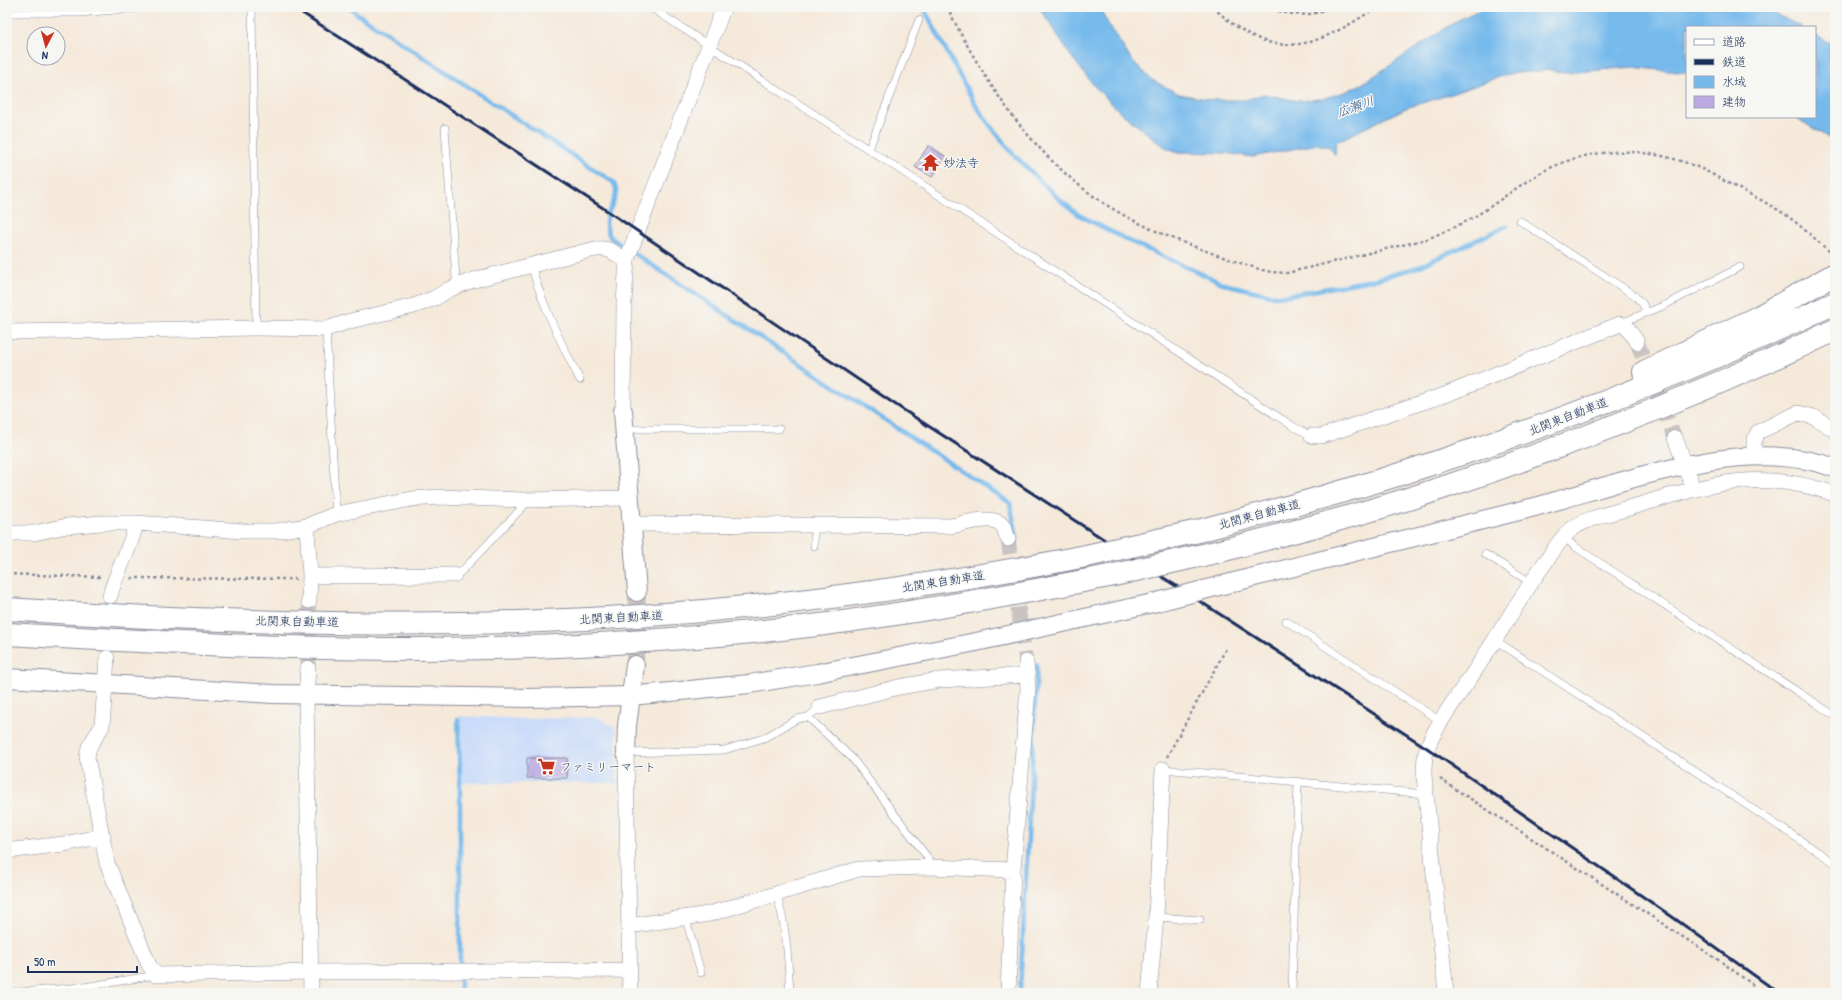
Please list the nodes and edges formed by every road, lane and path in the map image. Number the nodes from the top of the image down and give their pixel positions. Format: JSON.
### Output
{"nodes":[{"id":1,"x":152,"y":7,"type":"edge"},
{"id":2,"x":252,"y":7,"type":"edge"},
{"id":3,"x":650,"y":7,"type":"edge"},
{"id":4,"x":724,"y":7,"type":"edge"},
{"id":5,"x":947,"y":7,"type":"edge"},
{"id":6,"x":1213,"y":7,"type":"edge"},
{"id":7,"x":1267,"y":7,"type":"edge"},
{"id":8,"x":1330,"y":7,"type":"edge"},
{"id":9,"x":1377,"y":7,"type":"edge"},
{"id":10,"x":7,"y":14,"type":"edge"},
{"id":11,"x":920,"y":20,"type":"dead end"},
{"id":12,"x":708,"y":45,"type":"junction"},
{"id":13,"x":445,"y":128,"type":"dead end"},
{"id":14,"x":869,"y":149,"type":"junction"},
{"id":15,"x":1520,"y":221,"type":"dead end"},
{"id":16,"x":1835,"y":257,"type":"edge"},
{"id":17,"x":627,"y":261,"type":"junction"},
{"id":18,"x":531,"y":264,"type":"junction"},
{"id":19,"x":1740,"y":267,"type":"dead end"},
{"id":20,"x":1835,"y":274,"type":"edge"},
{"id":21,"x":459,"y":285,"type":"junction"},
{"id":22,"x":1835,"y":303,"type":"edge"},
{"id":23,"x":1647,"y":312,"type":"junction"},
{"id":24,"x":1620,"y":324,"type":"junction"},
{"id":25,"x":256,"y":328,"type":"junction"},
{"id":26,"x":326,"y":329,"type":"junction"},
{"id":27,"x":1835,"y":330,"type":"edge"},
{"id":28,"x":7,"y":332,"type":"edge"},
{"id":29,"x":1637,"y":342,"type":"tunnel mouth"},
{"id":30,"x":580,"y":380,"type":"dead end"},
{"id":31,"x":623,"y":411,"type":"joint"},
{"id":32,"x":624,"y":429,"type":"junction"},
{"id":33,"x":779,"y":429,"type":"dead end"},
{"id":34,"x":1835,"y":430,"type":"edge"},
{"id":35,"x":1312,"y":436,"type":"joint"},
{"id":36,"x":1675,"y":438,"type":"tunnel mouth"},
{"id":37,"x":1754,"y":456,"type":"junction"},
{"id":38,"x":1430,"y":465,"type":"junction"},
{"id":39,"x":1685,"y":466,"type":"junction"},
{"id":40,"x":1835,"y":468,"type":"edge"},
{"id":41,"x":1692,"y":489,"type":"junction"},
{"id":42,"x":1835,"y":494,"type":"edge"},
{"id":43,"x":630,"y":498,"type":"junction"},
{"id":44,"x":523,"y":500,"type":"junction"},
{"id":45,"x":336,"y":514,"type":"junction"},
{"id":46,"x":136,"y":523,"type":"junction"},
{"id":47,"x":632,"y":524,"type":"junction"},
{"id":48,"x":307,"y":526,"type":"junction"},
{"id":49,"x":814,"y":526,"type":"junction"},
{"id":50,"x":7,"y":533,"type":"edge"},
{"id":51,"x":1564,"y":537,"type":"junction"},
{"id":52,"x":1008,"y":539,"type":"tunnel mouth"},
{"id":53,"x":814,"y":546,"type":"dead end"},
{"id":54,"x":1484,"y":554,"type":"dead end"},
{"id":55,"x":7,"y":574,"type":"edge"},
{"id":56,"x":454,"y":575,"type":"joint"},
{"id":57,"x":310,"y":576,"type":"junction"},
{"id":58,"x":116,"y":578,"type":"junction"},
{"id":59,"x":1530,"y":582,"type":"junction"},
{"id":60,"x":637,"y":592,"type":"tunnel mouth"},
{"id":61,"x":110,"y":596,"type":"dead end"},
{"id":62,"x":309,"y":601,"type":"tunnel mouth"},
{"id":63,"x":7,"y":609,"type":"edge"},
{"id":64,"x":1286,"y":621,"type":"dead end"},
{"id":65,"x":7,"y":634,"type":"edge"},
{"id":66,"x":1495,"y":640,"type":"junction"},
{"id":67,"x":1226,"y":648,"type":"dead end"},
{"id":68,"x":107,"y":658,"type":"dead end"},
{"id":69,"x":635,"y":665,"type":"tunnel mouth"},
{"id":70,"x":308,"y":668,"type":"tunnel mouth"},
{"id":71,"x":7,"y":678,"type":"edge"},
{"id":72,"x":105,"y":684,"type":"junction"},
{"id":73,"x":306,"y":695,"type":"junction"},
{"id":74,"x":631,"y":696,"type":"junction"},
{"id":75,"x":820,"y":707,"type":"joint"},
{"id":76,"x":1835,"y":716,"type":"edge"},
{"id":77,"x":808,"y":717,"type":"junction"},
{"id":78,"x":1442,"y":722,"type":"junction"},
{"id":79,"x":626,"y":753,"type":"junction"},
{"id":80,"x":1163,"y":769,"type":"junction"},
{"id":81,"x":1424,"y":775,"type":"junction"},
{"id":82,"x":1298,"y":781,"type":"junction"},
{"id":83,"x":1426,"y":794,"type":"junction"},
{"id":84,"x":103,"y":836,"type":"junction"},
{"id":85,"x":7,"y":851,"type":"edge"},
{"id":86,"x":1835,"y":863,"type":"edge"},
{"id":87,"x":929,"y":867,"type":"junction"},
{"id":88,"x":1013,"y":870,"type":"junction"},
{"id":89,"x":776,"y":894,"type":"junction"},
{"id":90,"x":1156,"y":917,"type":"junction"},
{"id":91,"x":686,"y":919,"type":"junction"},
{"id":92,"x":1200,"y":920,"type":"dead end"},
{"id":93,"x":629,"y":926,"type":"junction"},
{"id":94,"x":630,"y":970,"type":"junction"},
{"id":95,"x":310,"y":972,"type":"junction"},
{"id":96,"x":701,"y":973,"type":"dead end"},
{"id":97,"x":156,"y":975,"type":"junction"},
{"id":98,"x":7,"y":993,"type":"edge"},
{"id":99,"x":310,"y":993,"type":"edge"},
{"id":100,"x":630,"y":993,"type":"edge"},
{"id":101,"x":790,"y":993,"type":"edge"},
{"id":102,"x":1008,"y":993,"type":"edge"},
{"id":103,"x":1149,"y":993,"type":"edge"},
{"id":104,"x":1292,"y":993,"type":"edge"},
{"id":105,"x":1446,"y":993,"type":"edge"},
{"id":106,"x":1757,"y":993,"type":"edge"}],
"edges":[{"from":1,"to":10,"type":"lane"},
{"from":2,"to":25,"type":"lane"},
{"from":3,"to":12,"type":"lane"},
{"from":4,"to":12,"type":"street"},
{"from":5,"to":16,"type":"path"},
{"from":6,"to":9,"type":"path"},
{"from":7,"to":8,"type":"path"},
{"from":11,"to":14,"type":"lane"},
{"from":12,"to":14,"type":"lane"},
{"from":12,"to":17,"type":"street"},
{"from":13,"to":21,"type":"lane"},
{"from":14,"to":35,"type":"lane"},
{"from":15,"to":23,"type":"lane"},
{"from":17,"to":18,"type":"street"},
{"from":17,"to":31,"type":"street"},
{"from":18,"to":21,"type":"street"},
{"from":18,"to":30,"type":"lane"},
{"from":19,"to":23,"type":"lane"},
{"from":20,"to":38,"type":"highway"},
{"from":21,"to":26,"type":"street"},
{"from":22,"to":38,"type":"highway","name":"北関東自動車道"},
{"from":23,"to":24,"type":"lane"},
{"from":24,"to":29,"type":"street"},
{"from":24,"to":35,"type":"street"},
{"from":25,"to":26,"type":"street"},
{"from":25,"to":28,"type":"street"},
{"from":26,"to":45,"type":"lane"},
{"from":27,"to":65,"type":"highway","name":"北関東自動車道","bridge":true},
{"from":31,"to":32,"type":"street"},
{"from":32,"to":33,"type":"lane"},
{"from":32,"to":43,"type":"street"},
{"from":34,"to":37,"type":"street"},
{"from":36,"to":39,"type":"street"},
{"from":37,"to":39,"type":"street"},
{"from":37,"to":40,"type":"street"},
{"from":38,"to":63,"type":"highway","name":"北関東自動車道","bridge":true},
{"from":39,"to":41,"type":"street"},
{"from":39,"to":74,"type":"street","bridge":true},
{"from":41,"to":42,"type":"street"},
{"from":41,"to":51,"type":"street"},
{"from":43,"to":44,"type":"street"},
{"from":43,"to":47,"type":"street"},
{"from":44,"to":45,"type":"street"},
{"from":44,"to":56,"type":"lane"},
{"from":45,"to":48,"type":"street"},
{"from":46,"to":48,"type":"street"},
{"from":46,"to":50,"type":"street"},
{"from":46,"to":58,"type":"street"},
{"from":47,"to":49,"type":"street"},
{"from":47,"to":60,"type":"street"},
{"from":48,"to":57,"type":"street"},
{"from":49,"to":52,"type":"street"},
{"from":49,"to":53,"type":"lane"},
{"from":51,"to":59,"type":"street"},
{"from":51,"to":76,"type":"lane"},
{"from":54,"to":59,"type":"lane"},
{"from":55,"to":58,"type":"path"},
{"from":56,"to":57,"type":"street"},
{"from":57,"to":58,"type":"path"},
{"from":57,"to":62,"type":"street"},
{"from":58,"to":61,"type":"street"},
{"from":59,"to":66,"type":"street"},
{"from":64,"to":78,"type":"lane"},
{"from":66,"to":78,"type":"street"},
{"from":66,"to":86,"type":"lane"},
{"from":67,"to":80,"type":"path"},
{"from":68,"to":72,"type":"street"},
{"from":69,"to":74,"type":"street"},
{"from":70,"to":73,"type":"street"},
{"from":71,"to":72,"type":"street"},
{"from":72,"to":73,"type":"street"},
{"from":72,"to":84,"type":"street"},
{"from":73,"to":74,"type":"street"},
{"from":73,"to":95,"type":"street"},
{"from":74,"to":79,"type":"street"},
{"from":75,"to":77,"type":"lane"},
{"from":75,"to":88,"type":"street"},
{"from":77,"to":79,"type":"lane"},
{"from":77,"to":87,"type":"lane"},
{"from":78,"to":81,"type":"street"},
{"from":79,"to":93,"type":"street"},
{"from":80,"to":82,"type":"lane"},
{"from":80,"to":90,"type":"street"},
{"from":81,"to":83,"type":"street"},
{"from":81,"to":106,"type":"path"},
{"from":82,"to":83,"type":"lane"},
{"from":82,"to":104,"type":"lane"},
{"from":83,"to":105,"type":"street"},
{"from":84,"to":85,"type":"street"},
{"from":84,"to":97,"type":"street"},
{"from":87,"to":88,"type":"street"},
{"from":87,"to":89,"type":"street"},
{"from":88,"to":102,"type":"street"},
{"from":89,"to":91,"type":"street"},
{"from":89,"to":101,"type":"lane"},
{"from":90,"to":92,"type":"lane"},
{"from":90,"to":103,"type":"street"},
{"from":91,"to":93,"type":"street"},
{"from":91,"to":96,"type":"lane"},
{"from":93,"to":94,"type":"street"},
{"from":94,"to":95,"type":"street"},
{"from":94,"to":100,"type":"street"},
{"from":95,"to":97,"type":"street"},
{"from":95,"to":99,"type":"street"},
{"from":97,"to":98,"type":"lane"}]}
